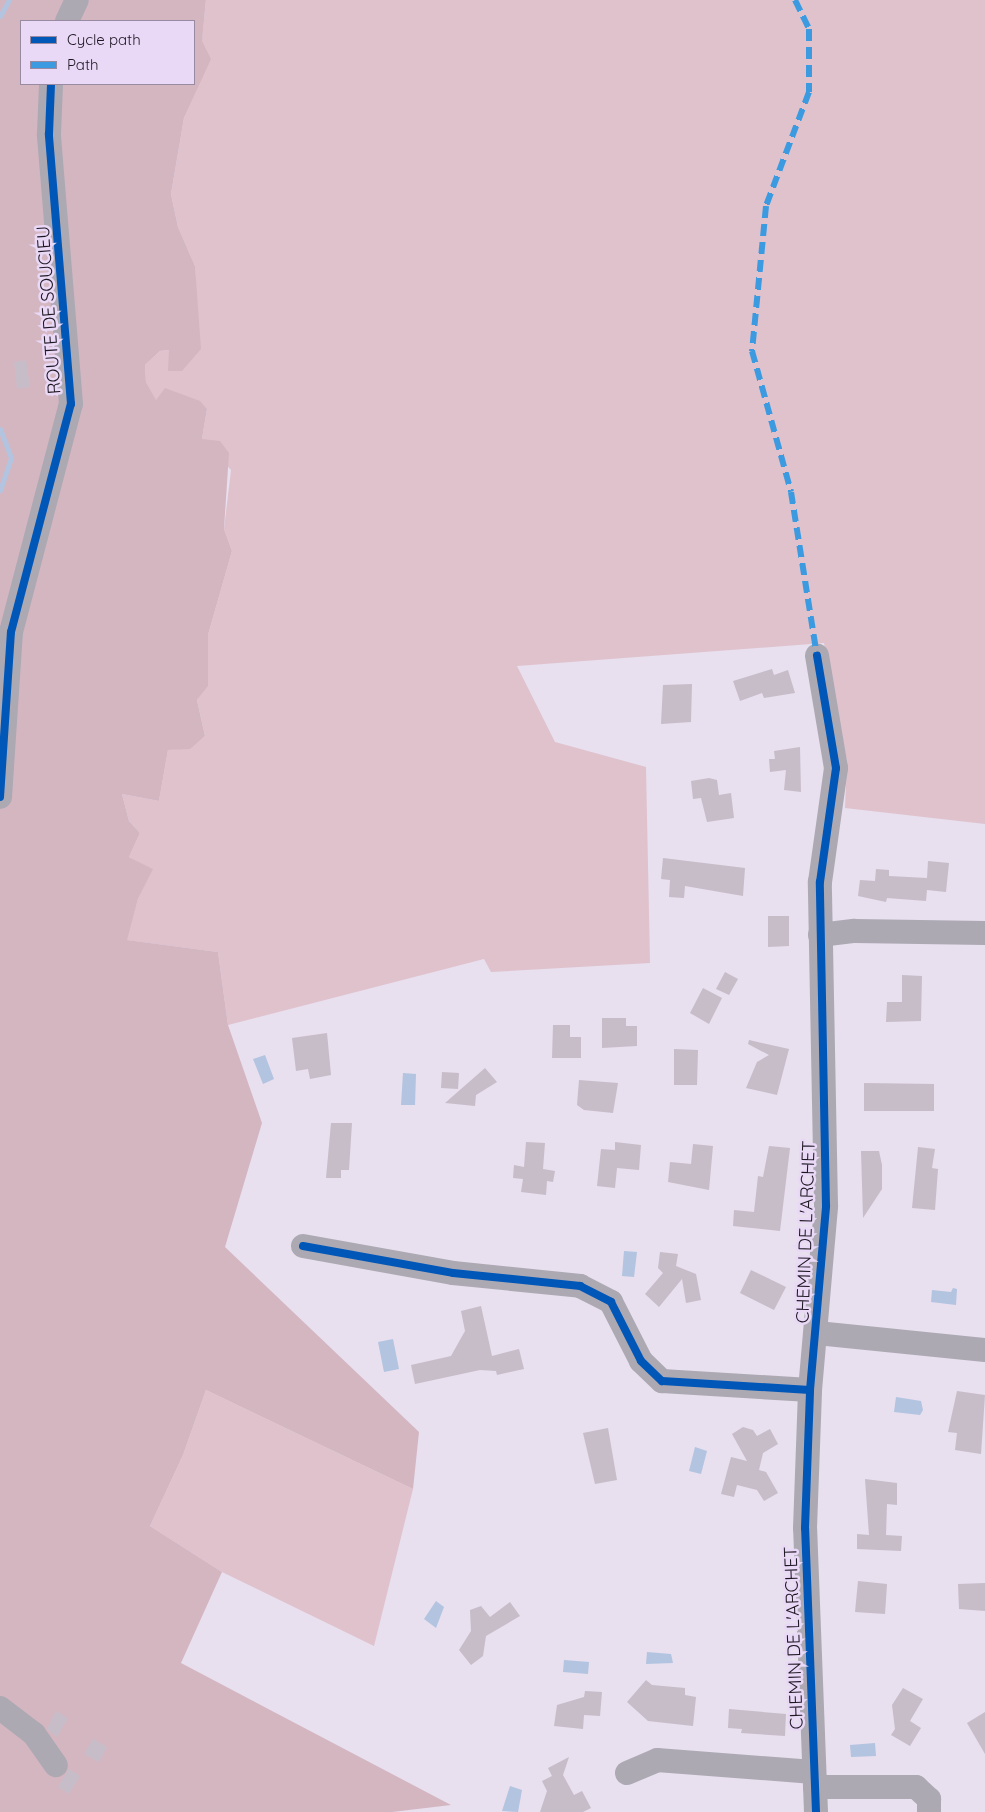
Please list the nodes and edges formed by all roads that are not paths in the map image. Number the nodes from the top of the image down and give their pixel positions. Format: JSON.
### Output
{"nodes":[{"id":1,"x":77,"y":0,"type":"edge"},
{"id":2,"x":67,"y":20,"type":"edge"},
{"id":3,"x":51,"y":85,"type":"edge"},
{"id":4,"x":817,"y":656,"type":"dead end"},
{"id":5,"x":0,"y":797,"type":"edge"},
{"id":6,"x":985,"y":933,"type":"edge"},
{"id":7,"x":820,"y":935,"type":"junction"},
{"id":8,"x":303,"y":1246,"type":"dead end"},
{"id":9,"x":817,"y":1333,"type":"junction"},
{"id":10,"x":985,"y":1350,"type":"edge"},
{"id":11,"x":810,"y":1390,"type":"junction"},
{"id":12,"x":0,"y":1708,"type":"edge"},
{"id":13,"x":56,"y":1765,"type":"dead end"},
{"id":14,"x":627,"y":1773,"type":"dead end"},
{"id":15,"x":814,"y":1780,"type":"junction"},
{"id":16,"x":816,"y":1812,"type":"edge"},
{"id":17,"x":928,"y":1812,"type":"edge"}],
"edges":[{"from":1,"to":2,"type":"street"},
{"from":3,"to":5,"type":"street","name":"ROUTE DE SOUCIEU"},
{"from":4,"to":7,"type":"street","name":"CHEMIN DE L'ARCHET"},
{"from":6,"to":7,"type":"street"},
{"from":7,"to":9,"type":"street","name":"CHEMIN DE L'ARCHET"},
{"from":8,"to":11,"type":"street"},
{"from":9,"to":10,"type":"street"},
{"from":9,"to":11,"type":"street","name":"CHEMIN DE L'ARCHET"},
{"from":11,"to":15,"type":"street","name":"CHEMIN DE L'ARCHET"},
{"from":12,"to":13,"type":"street"},
{"from":14,"to":15,"type":"street"},
{"from":15,"to":16,"type":"street","name":"CHEMIN DE L'ARCHET"},
{"from":15,"to":17,"type":"street"}]}
